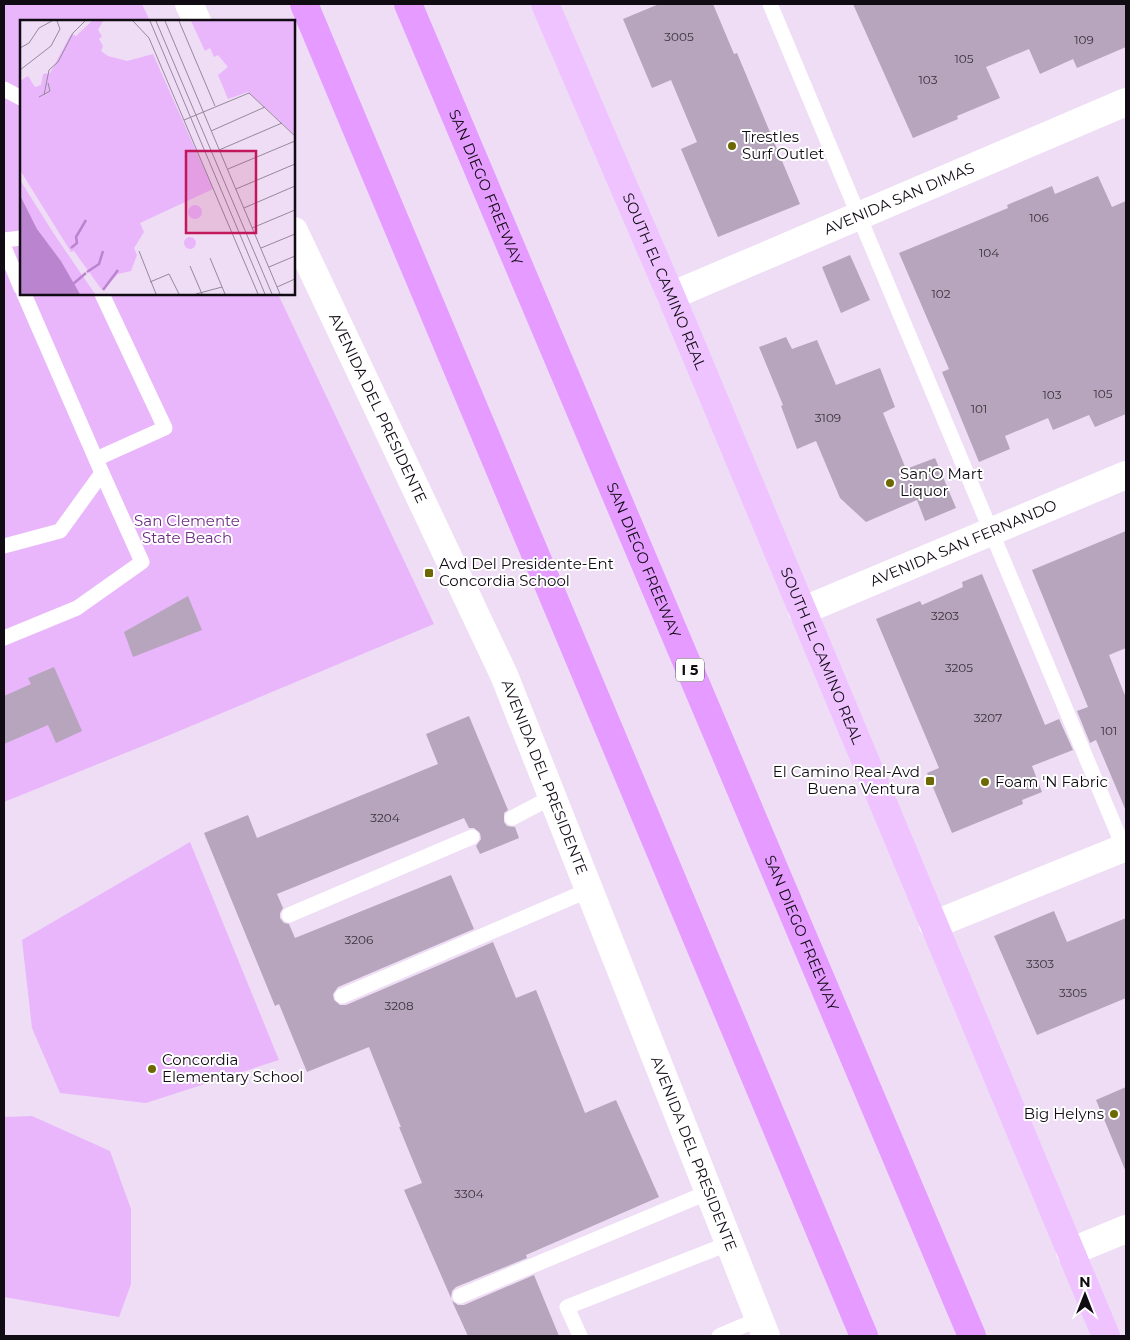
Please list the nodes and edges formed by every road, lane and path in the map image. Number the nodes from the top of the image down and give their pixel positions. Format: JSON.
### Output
{"nodes":[{"id":1,"x":189,"y":4,"type":"edge"},
{"id":2,"x":304,"y":4,"type":"edge"},
{"id":3,"x":408,"y":4,"type":"edge"},
{"id":4,"x":545,"y":4,"type":"edge"},
{"id":5,"x":770,"y":4,"type":"edge"},
{"id":6,"x":197,"y":20,"type":"edge"},
{"id":7,"x":4,"y":90,"type":"edge"},
{"id":8,"x":20,"y":98,"type":"edge"},
{"id":9,"x":1126,"y":102,"type":"edge"},
{"id":10,"x":859,"y":215,"type":"junction"},
{"id":11,"x":295,"y":233,"type":"edge"},
{"id":12,"x":20,"y":238,"type":"edge"},
{"id":13,"x":4,"y":240,"type":"edge"},
{"id":14,"x":4,"y":248,"type":"edge"},
{"id":15,"x":20,"y":286,"type":"edge"},
{"id":16,"x":24,"y":295,"type":"edge"},
{"id":17,"x":102,"y":295,"type":"edge"},
{"id":18,"x":671,"y":296,"type":"junction"},
{"id":19,"x":96,"y":459,"type":"junction"},
{"id":20,"x":102,"y":473,"type":"junction"},
{"id":21,"x":1126,"y":475,"type":"edge"},
{"id":22,"x":992,"y":532,"type":"junction"},
{"id":23,"x":4,"y":546,"type":"edge"},
{"id":24,"x":802,"y":611,"type":"junction"},
{"id":25,"x":4,"y":638,"type":"edge"},
{"id":26,"x":552,"y":797,"type":"junction"},
{"id":27,"x":512,"y":818,"type":"dead end"},
{"id":28,"x":472,"y":837,"type":"dead end"},
{"id":29,"x":1125,"y":849,"type":"edge"},
{"id":30,"x":589,"y":890,"type":"junction"},
{"id":31,"x":289,"y":915,"type":"dead end"},
{"id":32,"x":933,"y":925,"type":"junction"},
{"id":33,"x":342,"y":996,"type":"dead end"},
{"id":34,"x":709,"y":1192,"type":"junction"},
{"id":35,"x":1126,"y":1229,"type":"edge"},
{"id":36,"x":730,"y":1243,"type":"junction"},
{"id":37,"x":1070,"y":1252,"type":"junction"},
{"id":38,"x":460,"y":1296,"type":"dead end"},
{"id":39,"x":763,"y":1327,"type":"edge"},
{"id":40,"x":580,"y":1336,"type":"edge"},
{"id":41,"x":719,"y":1336,"type":"edge"},
{"id":42,"x":864,"y":1336,"type":"edge"},
{"id":43,"x":972,"y":1336,"type":"edge"},
{"id":44,"x":1106,"y":1336,"type":"edge"}],
"edges":[{"from":1,"to":6,"type":"street"},
{"from":2,"to":42,"type":"highway"},
{"from":3,"to":43,"type":"highway","name":"SAN DIEGO FREEWAY","number":"I 5"},
{"from":4,"to":18,"type":"main road","name":"SOUTH EL CAMINO REAL"},
{"from":5,"to":10,"type":"lane"},
{"from":7,"to":8,"type":"lane"},
{"from":9,"to":10,"type":"street","name":"AVENIDA SAN DIMAS"},
{"from":10,"to":18,"type":"street","name":"AVENIDA SAN DIMAS"},
{"from":10,"to":22,"type":"lane"},
{"from":11,"to":26,"type":"street","name":"AVENIDA DEL PRESIDENTE"},
{"from":12,"to":13,"type":"lane"},
{"from":14,"to":15,"type":"lane"},
{"from":16,"to":19,"type":"lane"},
{"from":17,"to":19,"type":"lane"},
{"from":18,"to":24,"type":"main road","name":"SOUTH EL CAMINO REAL"},
{"from":19,"to":20,"type":"lane"},
{"from":20,"to":23,"type":"lane"},
{"from":20,"to":25,"type":"lane"},
{"from":21,"to":22,"type":"street","name":"AVENIDA SAN FERNANDO"},
{"from":22,"to":24,"type":"street","name":"AVENIDA SAN FERNANDO"},
{"from":22,"to":29,"type":"lane"},
{"from":24,"to":32,"type":"main road","name":"SOUTH EL CAMINO REAL"},
{"from":26,"to":27,"type":"lane"},
{"from":26,"to":30,"type":"street","name":"AVENIDA DEL PRESIDENTE"},
{"from":28,"to":31,"type":"lane"},
{"from":29,"to":32,"type":"street"},
{"from":30,"to":33,"type":"lane"},
{"from":30,"to":34,"type":"street","name":"AVENIDA DEL PRESIDENTE"},
{"from":32,"to":37,"type":"main road","name":"SOUTH EL CAMINO REAL"},
{"from":34,"to":36,"type":"street","name":"AVENIDA DEL PRESIDENTE"},
{"from":34,"to":38,"type":"lane"},
{"from":35,"to":37,"type":"street"},
{"from":36,"to":39,"type":"street","name":"AVENIDA DEL PRESIDENTE"},
{"from":36,"to":40,"type":"lane"},
{"from":37,"to":44,"type":"main road","name":"SOUTH EL CAMINO REAL"},
{"from":39,"to":41,"type":"lane"}]}
